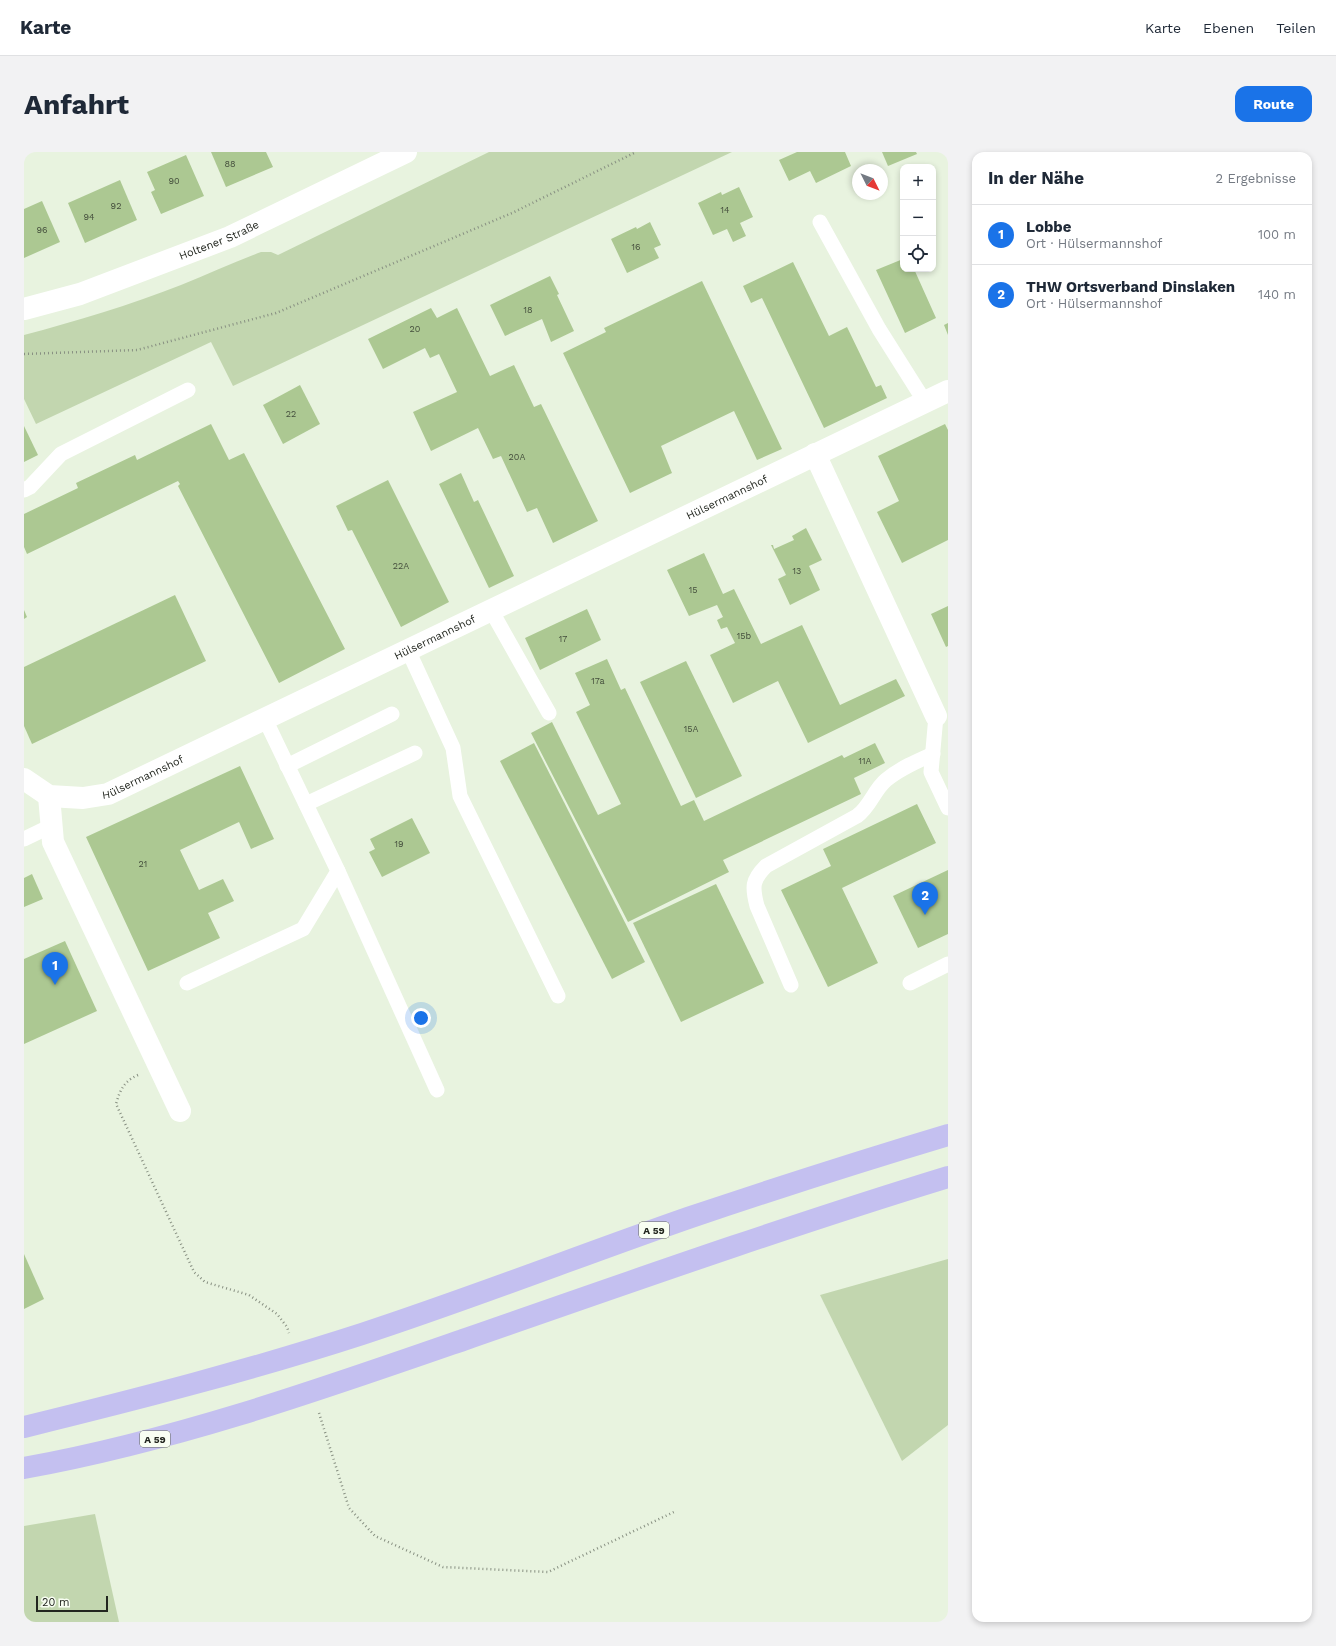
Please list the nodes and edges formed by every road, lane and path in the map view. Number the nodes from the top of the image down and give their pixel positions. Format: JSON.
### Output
{"nodes":[{"id":1,"x":406,"y":152,"type":"edge"},
{"id":2,"x":636,"y":152,"type":"edge"},
{"id":3,"x":820,"y":222,"type":"dead end"},
{"id":4,"x":24,"y":309,"type":"edge"},
{"id":5,"x":24,"y":354,"type":"edge"},
{"id":6,"x":188,"y":390,"type":"dead end"},
{"id":7,"x":948,"y":391,"type":"edge"},
{"id":8,"x":924,"y":402,"type":"junction"},
{"id":9,"x":815,"y":454,"type":"junction"},
{"id":10,"x":24,"y":490,"type":"edge"},
{"id":11,"x":491,"y":610,"type":"junction"},
{"id":12,"x":408,"y":650,"type":"junction"},
{"id":13,"x":392,"y":714,"type":"dead end"},
{"id":14,"x":549,"y":714,"type":"dead end"},
{"id":15,"x":936,"y":716,"type":"joint"},
{"id":16,"x":265,"y":719,"type":"junction"},
{"id":17,"x":415,"y":753,"type":"dead end"},
{"id":18,"x":933,"y":754,"type":"junction"},
{"id":19,"x":287,"y":766,"type":"junction"},
{"id":20,"x":24,"y":780,"type":"edge"},
{"id":21,"x":49,"y":796,"type":"junction"},
{"id":22,"x":306,"y":804,"type":"junction"},
{"id":23,"x":948,"y":808,"type":"edge"},
{"id":24,"x":51,"y":826,"type":"junction"},
{"id":25,"x":24,"y":840,"type":"edge"},
{"id":26,"x":338,"y":871,"type":"junction"},
{"id":27,"x":948,"y":964,"type":"edge"},
{"id":28,"x":187,"y":983,"type":"dead end"},
{"id":29,"x":910,"y":983,"type":"dead end"},
{"id":30,"x":791,"y":984,"type":"dead end"},
{"id":31,"x":558,"y":996,"type":"dead end"},
{"id":32,"x":437,"y":1090,"type":"dead end"},
{"id":33,"x":180,"y":1111,"type":"dead end"},
{"id":34,"x":948,"y":1135,"type":"edge"},
{"id":35,"x":948,"y":1177,"type":"edge"},
{"id":36,"x":24,"y":1427,"type":"edge"},
{"id":37,"x":24,"y":1468,"type":"edge"}],
"edges":[{"from":1,"to":4,"type":"street","name":"Holtener Straße"},
{"from":2,"to":5,"type":"path"},
{"from":3,"to":8,"type":"lane"},
{"from":6,"to":10,"type":"lane"},
{"from":7,"to":8,"type":"street","name":"Hülsermannshof"},
{"from":8,"to":9,"type":"street","name":"Hülsermannshof"},
{"from":9,"to":11,"type":"street","name":"Hülsermannshof"},
{"from":9,"to":15,"type":"street"},
{"from":11,"to":12,"type":"street","name":"Hülsermannshof"},
{"from":11,"to":14,"type":"lane"},
{"from":12,"to":16,"type":"street","name":"Hülsermannshof"},
{"from":12,"to":31,"type":"lane"},
{"from":13,"to":19,"type":"lane"},
{"from":15,"to":18,"type":"lane"},
{"from":16,"to":19,"type":"lane"},
{"from":16,"to":21,"type":"street","name":"Hülsermannshof"},
{"from":17,"to":22,"type":"lane"},
{"from":18,"to":23,"type":"lane"},
{"from":18,"to":30,"type":"lane"},
{"from":19,"to":22,"type":"lane"},
{"from":20,"to":21,"type":"street","name":"Hülsermannshof"},
{"from":21,"to":24,"type":"street"},
{"from":22,"to":26,"type":"lane"},
{"from":24,"to":25,"type":"lane"},
{"from":24,"to":33,"type":"street"},
{"from":26,"to":28,"type":"lane"},
{"from":26,"to":32,"type":"lane"},
{"from":27,"to":29,"type":"lane"},
{"from":34,"to":36,"type":"highway","number":"A 59"},
{"from":35,"to":37,"type":"highway","number":"A 59"}]}
